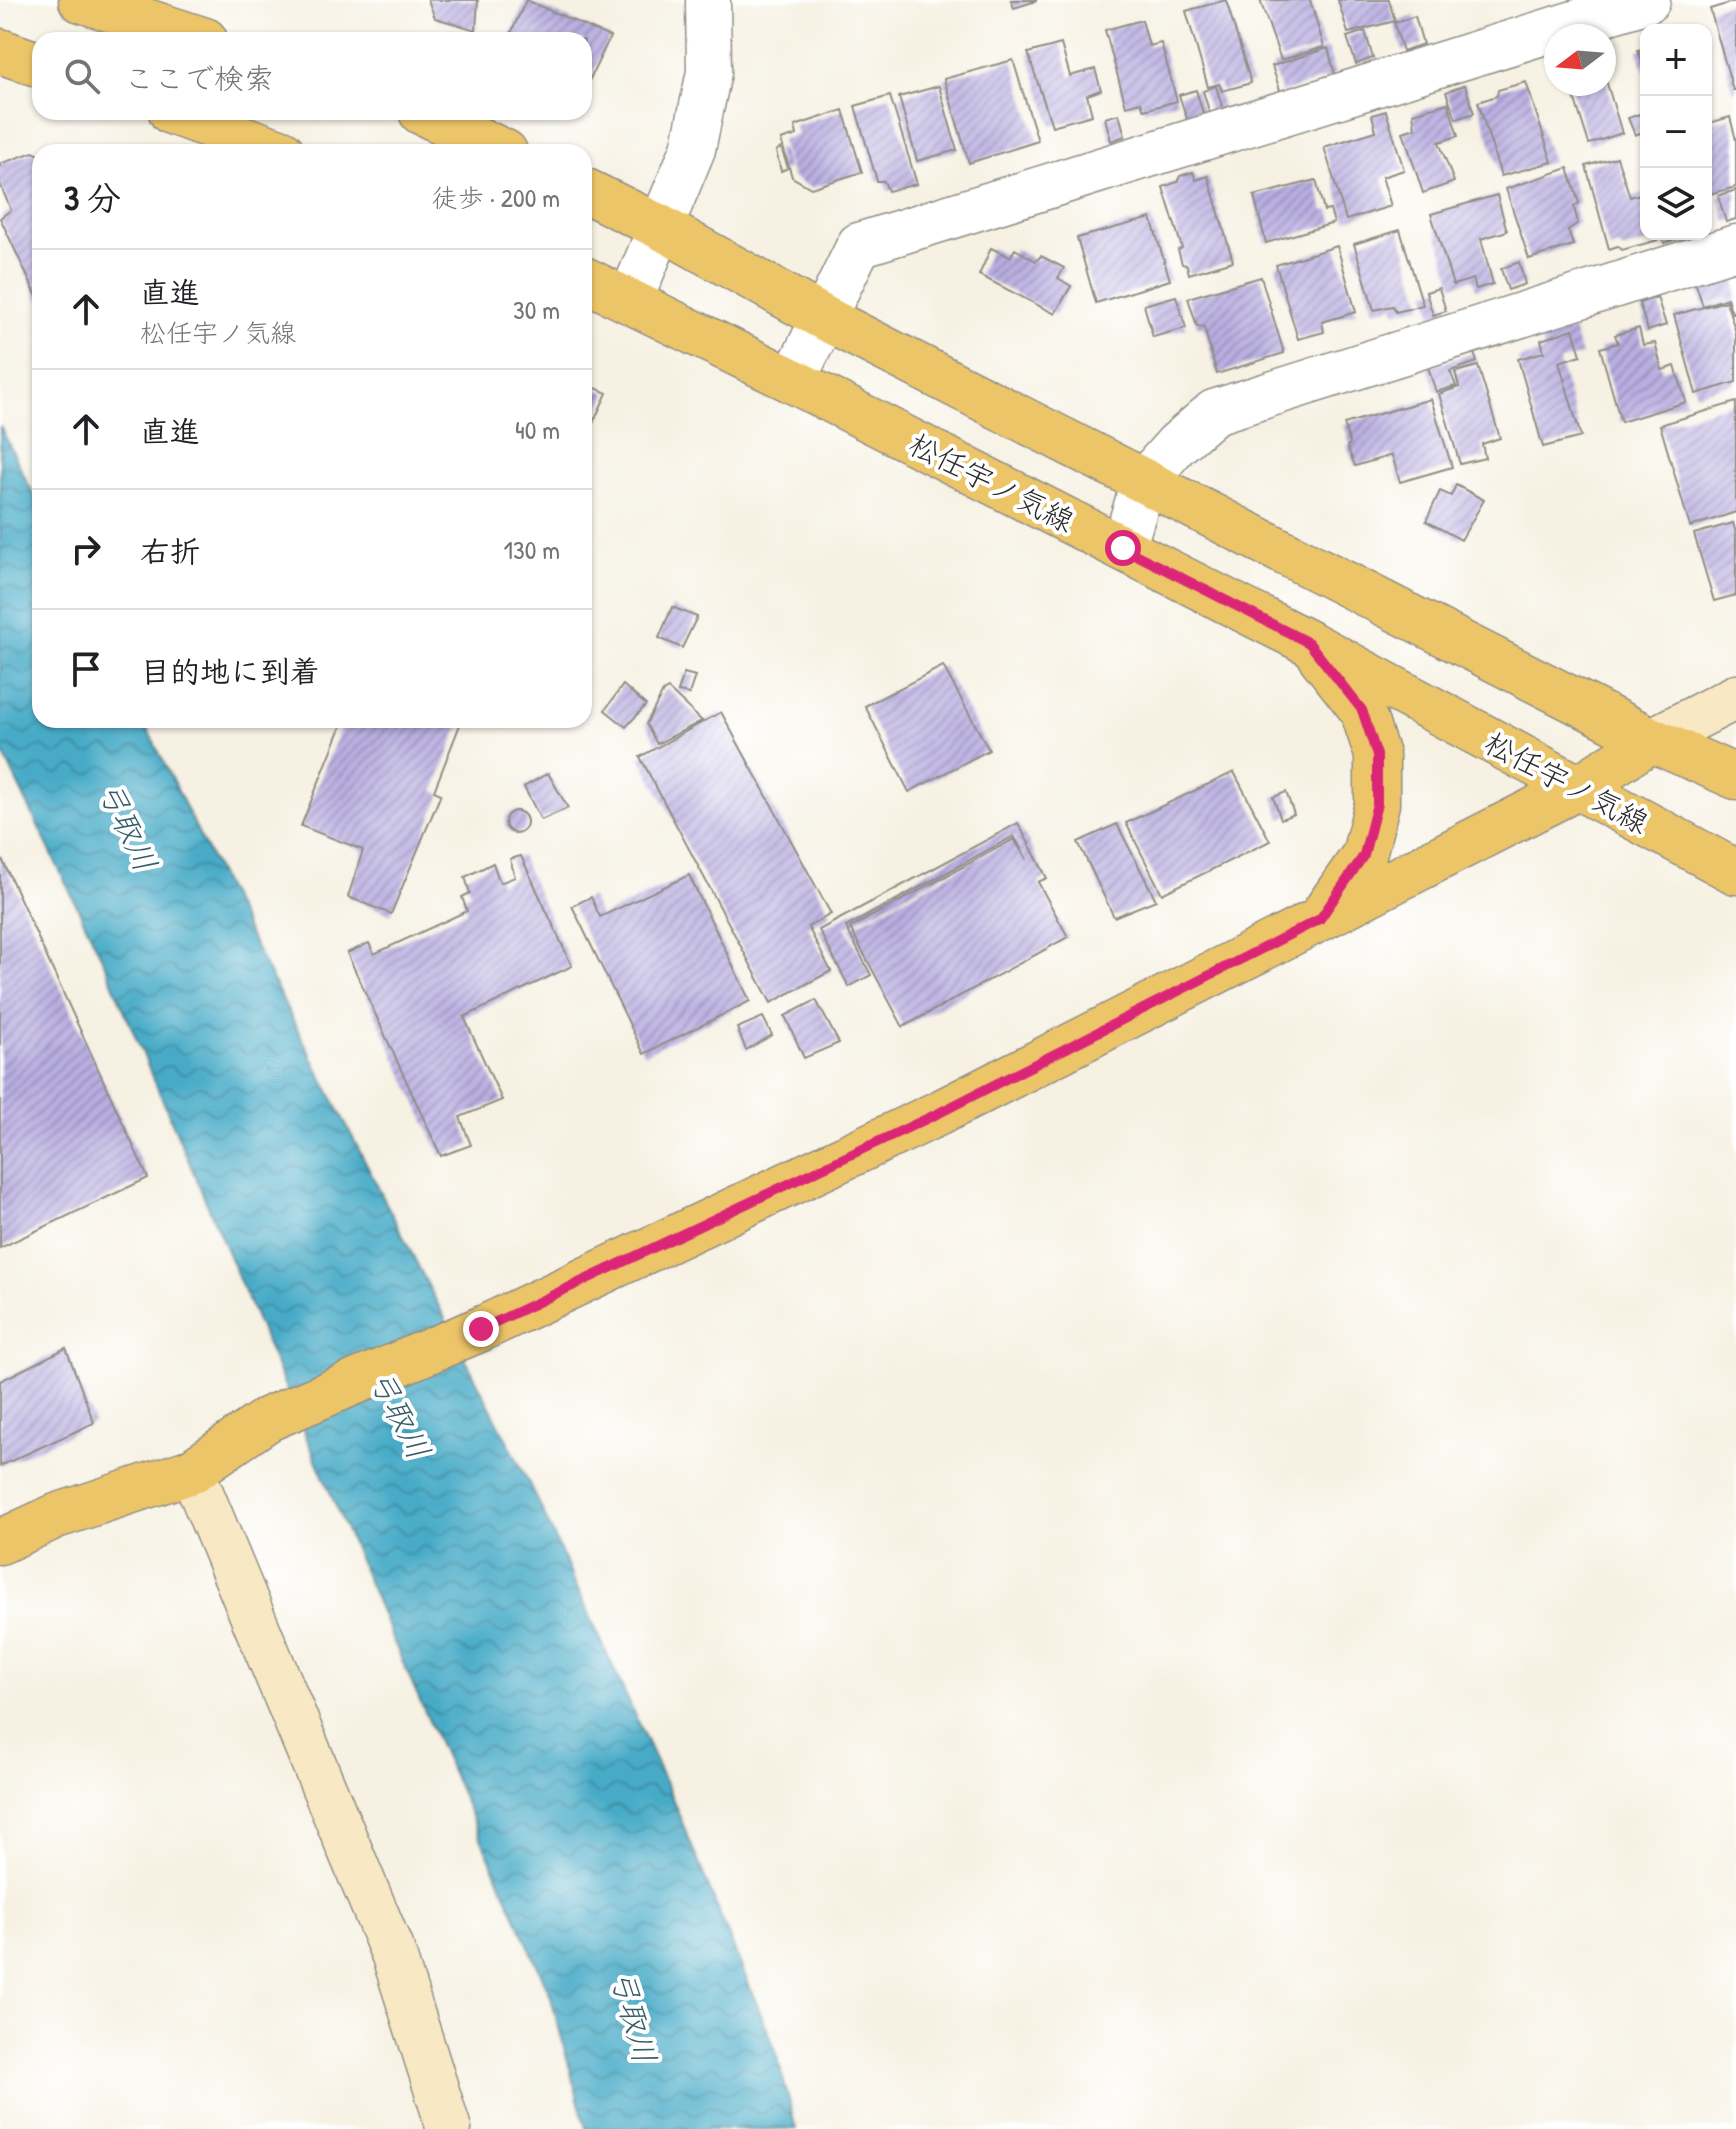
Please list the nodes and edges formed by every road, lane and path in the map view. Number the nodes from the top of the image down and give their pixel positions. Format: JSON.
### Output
{"nodes":[{"id":1,"x":81,"y":0,"type":"edge"},
{"id":2,"x":708,"y":0,"type":"edge"},
{"id":3,"x":1648,"y":0,"type":"edge"},
{"id":4,"x":180,"y":32,"type":"edge"},
{"id":5,"x":0,"y":51,"type":"edge"},
{"id":6,"x":32,"y":62,"type":"edge"},
{"id":7,"x":193,"y":120,"type":"edge"},
{"id":8,"x":438,"y":120,"type":"edge"},
{"id":9,"x":260,"y":144,"type":"edge"},
{"id":10,"x":488,"y":144,"type":"edge"},
{"id":11,"x":592,"y":194,"type":"edge"},
{"id":12,"x":660,"y":227,"type":"junction"},
{"id":13,"x":1736,"y":247,"type":"edge"},
{"id":14,"x":592,"y":283,"type":"edge"},
{"id":15,"x":630,"y":301,"type":"junction"},
{"id":16,"x":824,"y":318,"type":"junction"},
{"id":17,"x":793,"y":381,"type":"junction"},
{"id":18,"x":1144,"y":481,"type":"junction"},
{"id":19,"x":1123,"y":548,"type":"junction"},
{"id":20,"x":1309,"y":643,"type":"junction"},
{"id":21,"x":1736,"y":697,"type":"edge"},
{"id":22,"x":1652,"y":740,"type":"junction"},
{"id":23,"x":1736,"y":777,"type":"edge"},
{"id":24,"x":1577,"y":788,"type":"junction"},
{"id":25,"x":1736,"y":872,"type":"edge"},
{"id":26,"x":1320,"y":919,"type":"junction"},
{"id":27,"x":192,"y":1471,"type":"junction"},
{"id":28,"x":0,"y":1542,"type":"edge"},
{"id":29,"x":449,"y":2129,"type":"edge"}],
"edges":[{"from":1,"to":4,"type":"main road"},
{"from":2,"to":12,"type":"street"},
{"from":3,"to":16,"type":"street"},
{"from":5,"to":6,"type":"main road"},
{"from":7,"to":9,"type":"main road"},
{"from":8,"to":10,"type":"main road"},
{"from":11,"to":12,"type":"main road"},
{"from":12,"to":15,"type":"street"},
{"from":12,"to":16,"type":"main road"},
{"from":13,"to":18,"type":"street"},
{"from":14,"to":15,"type":"main road","name":"松任宇ノ気線"},
{"from":15,"to":17,"type":"main road","name":"松任宇ノ気線"},
{"from":16,"to":17,"type":"street"},
{"from":16,"to":18,"type":"main road"},
{"from":17,"to":19,"type":"main road","name":"松任宇ノ気線"},
{"from":18,"to":19,"type":"street"},
{"from":18,"to":22,"type":"main road"},
{"from":19,"to":20,"type":"main road","name":"松任宇ノ気線"},
{"from":20,"to":24,"type":"main road","name":"松任宇ノ気線"},
{"from":20,"to":26,"type":"main road"},
{"from":21,"to":22,"type":"street"},
{"from":22,"to":23,"type":"main road"},
{"from":22,"to":24,"type":"main road"},
{"from":24,"to":25,"type":"main road","name":"松任宇ノ気線"},
{"from":24,"to":26,"type":"main road"},
{"from":26,"to":27,"type":"main road"},
{"from":27,"to":28,"type":"main road"},
{"from":27,"to":29,"type":"street"}]}
